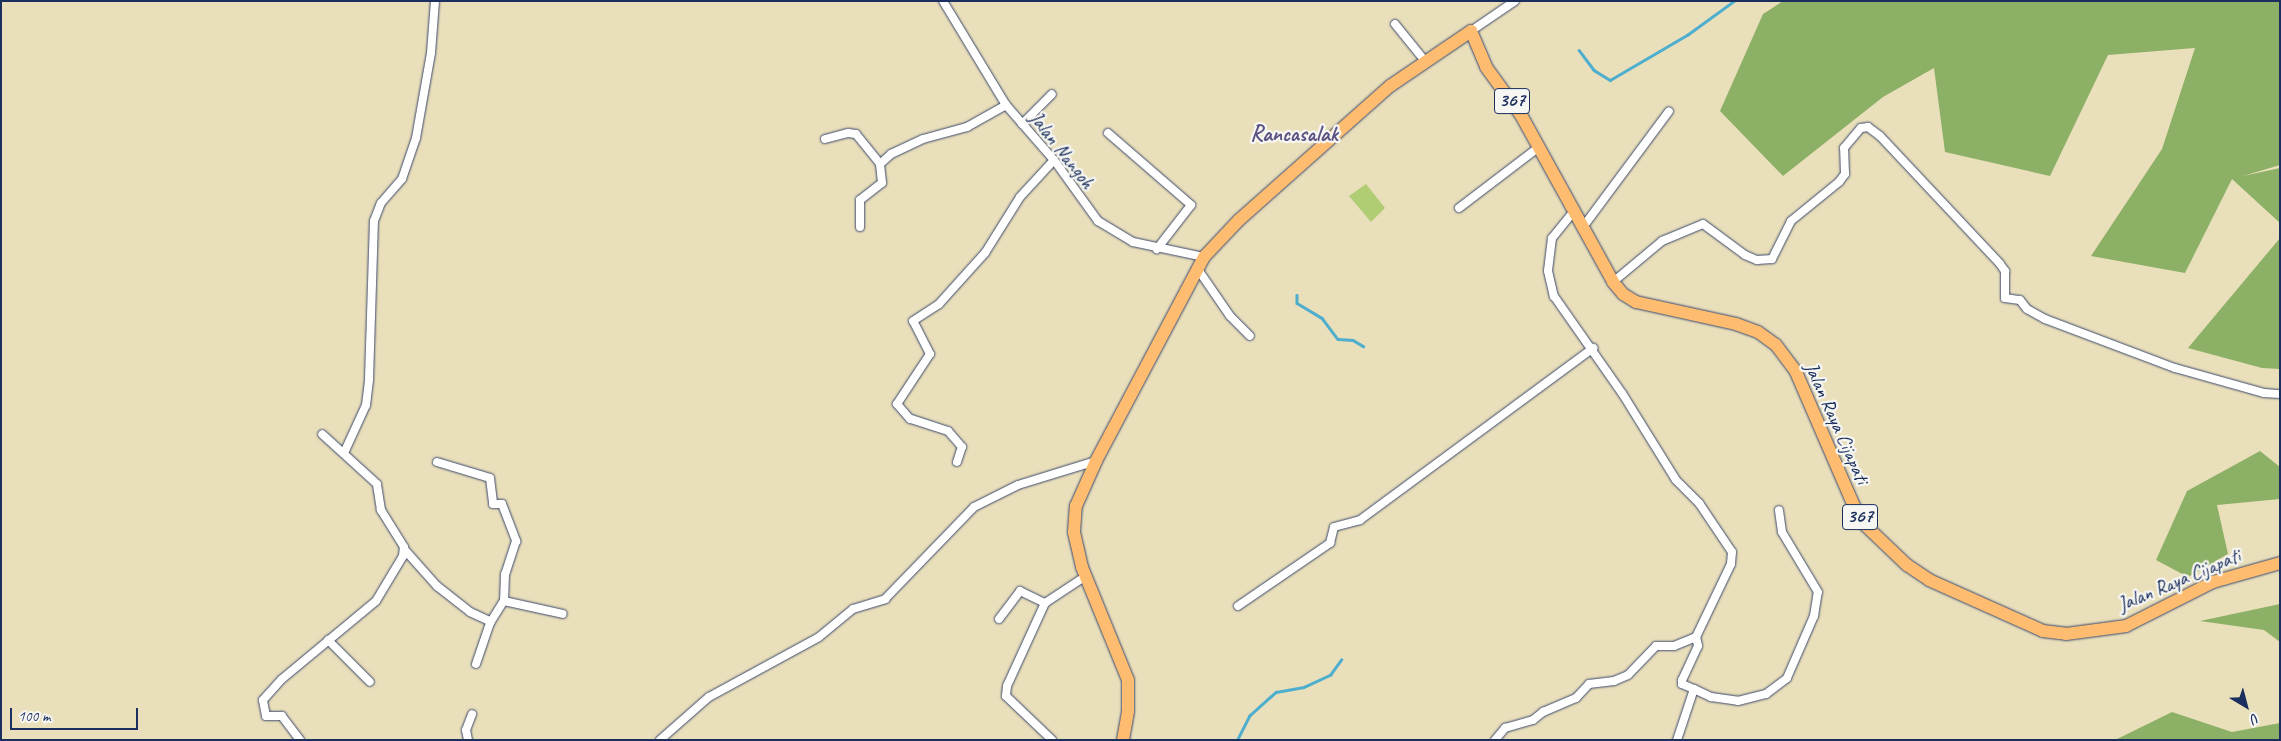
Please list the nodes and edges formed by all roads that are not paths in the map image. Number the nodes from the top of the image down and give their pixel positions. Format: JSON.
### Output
{"nodes":[{"id":1,"x":435,"y":1,"type":"edge"},
{"id":2,"x":943,"y":1,"type":"edge"},
{"id":3,"x":1515,"y":1,"type":"edge"},
{"id":4,"x":1395,"y":24,"type":"dead end"},
{"id":5,"x":1471,"y":31,"type":"junction"},
{"id":6,"x":1425,"y":61,"type":"junction"},
{"id":7,"x":1052,"y":94,"type":"dead end"},
{"id":8,"x":1006,"y":105,"type":"junction"},
{"id":9,"x":1669,"y":111,"type":"dead end"},
{"id":10,"x":1022,"y":124,"type":"junction"},
{"id":11,"x":1108,"y":133,"type":"dead end"},
{"id":12,"x":824,"y":139,"type":"dead end"},
{"id":13,"x":1535,"y":151,"type":"junction"},
{"id":14,"x":1054,"y":160,"type":"junction"},
{"id":15,"x":880,"y":164,"type":"junction"},
{"id":16,"x":1459,"y":208,"type":"dead end"},
{"id":17,"x":1574,"y":211,"type":"junction"},
{"id":18,"x":1583,"y":227,"type":"junction"},
{"id":19,"x":860,"y":228,"type":"dead end"},
{"id":20,"x":1157,"y":249,"type":"junction"},
{"id":21,"x":1204,"y":257,"type":"junction"},
{"id":22,"x":1197,"y":268,"type":"junction"},
{"id":23,"x":1613,"y":282,"type":"junction"},
{"id":24,"x":1250,"y":336,"type":"dead end"},
{"id":25,"x":1593,"y":348,"type":"junction"},
{"id":26,"x":2280,"y":394,"type":"edge"},
{"id":27,"x":322,"y":434,"type":"dead end"},
{"id":28,"x":344,"y":453,"type":"junction"},
{"id":29,"x":1096,"y":461,"type":"junction"},
{"id":30,"x":437,"y":462,"type":"dead end"},
{"id":31,"x":957,"y":462,"type":"dead end"},
{"id":32,"x":1778,"y":510,"type":"dead end"},
{"id":33,"x":404,"y":550,"type":"junction"},
{"id":34,"x":2280,"y":563,"type":"edge"},
{"id":35,"x":1086,"y":576,"type":"junction"},
{"id":36,"x":504,"y":601,"type":"junction"},
{"id":37,"x":1045,"y":602,"type":"junction"},
{"id":38,"x":1238,"y":606,"type":"dead end"},
{"id":39,"x":563,"y":614,"type":"dead end"},
{"id":40,"x":999,"y":619,"type":"dead end"},
{"id":41,"x":491,"y":622,"type":"junction"},
{"id":42,"x":1696,"y":637,"type":"junction"},
{"id":43,"x":328,"y":640,"type":"junction"},
{"id":44,"x":476,"y":664,"type":"dead end"},
{"id":45,"x":370,"y":682,"type":"dead end"},
{"id":46,"x":1694,"y":689,"type":"junction"},
{"id":47,"x":472,"y":714,"type":"dead end"},
{"id":48,"x":300,"y":740,"type":"edge"},
{"id":49,"x":468,"y":740,"type":"edge"},
{"id":50,"x":660,"y":740,"type":"edge"},
{"id":51,"x":1052,"y":740,"type":"edge"},
{"id":52,"x":1123,"y":740,"type":"edge"},
{"id":53,"x":1495,"y":740,"type":"edge"},
{"id":54,"x":1677,"y":740,"type":"edge"}],
"edges":[{"from":1,"to":28,"type":"street"},
{"from":2,"to":8,"type":"street","name":"Jalan Nangoh"},
{"from":3,"to":5,"type":"street"},
{"from":4,"to":6,"type":"street"},
{"from":5,"to":6,"type":"main road"},
{"from":5,"to":13,"type":"main road","name":"Jalan Raya Cijapati","number":"367"},
{"from":6,"to":21,"type":"main road"},
{"from":7,"to":10,"type":"street"},
{"from":8,"to":10,"type":"street","name":"Jalan Nangoh"},
{"from":8,"to":15,"type":"street"},
{"from":9,"to":18,"type":"street"},
{"from":10,"to":14,"type":"street","name":"Jalan Nangoh"},
{"from":11,"to":20,"type":"street"},
{"from":12,"to":15,"type":"street"},
{"from":13,"to":16,"type":"street"},
{"from":13,"to":17,"type":"main road","name":"Jalan Raya Cijapati","number":"367"},
{"from":14,"to":20,"type":"street","name":"Jalan Nangoh"},
{"from":14,"to":31,"type":"street"},
{"from":15,"to":19,"type":"street"},
{"from":17,"to":18,"type":"main road","name":"Jalan Raya Cijapati","number":"367"},
{"from":17,"to":25,"type":"street"},
{"from":18,"to":23,"type":"main road","name":"Jalan Raya Cijapati","number":"367"},
{"from":20,"to":21,"type":"street","name":"Jalan Nangoh"},
{"from":21,"to":22,"type":"main road"},
{"from":22,"to":24,"type":"street"},
{"from":22,"to":29,"type":"main road"},
{"from":23,"to":26,"type":"street"},
{"from":23,"to":34,"type":"main road","name":"Jalan Raya Cijapati","number":"367"},
{"from":25,"to":38,"type":"street"},
{"from":25,"to":42,"type":"street"},
{"from":27,"to":28,"type":"street"},
{"from":28,"to":33,"type":"street"},
{"from":29,"to":35,"type":"main road"},
{"from":29,"to":50,"type":"street"},
{"from":30,"to":36,"type":"street"},
{"from":32,"to":46,"type":"street"},
{"from":33,"to":41,"type":"street"},
{"from":33,"to":43,"type":"street"},
{"from":35,"to":37,"type":"street"},
{"from":35,"to":52,"type":"main road"},
{"from":36,"to":39,"type":"street"},
{"from":36,"to":41,"type":"street"},
{"from":37,"to":40,"type":"street"},
{"from":37,"to":51,"type":"street"},
{"from":41,"to":44,"type":"street"},
{"from":42,"to":46,"type":"street"},
{"from":42,"to":53,"type":"street"},
{"from":43,"to":45,"type":"street"},
{"from":43,"to":48,"type":"street"},
{"from":46,"to":54,"type":"street"},
{"from":47,"to":49,"type":"street"}]}
